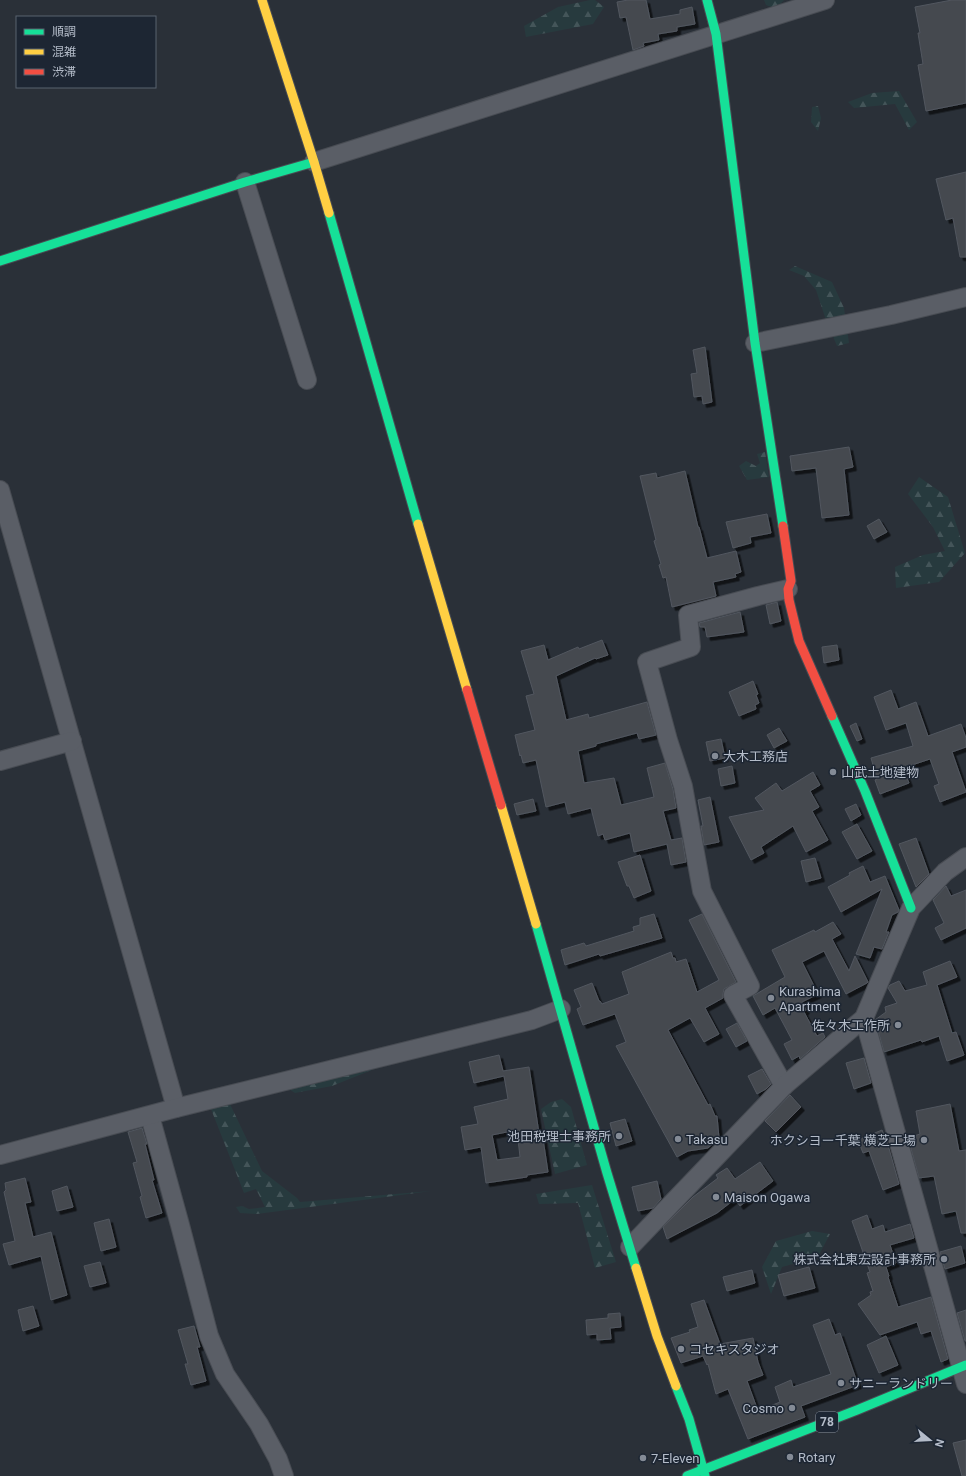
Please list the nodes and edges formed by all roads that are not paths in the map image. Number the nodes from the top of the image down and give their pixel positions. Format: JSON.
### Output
{"nodes":[{"id":1,"x":262,"y":0,"type":"edge"},
{"id":2,"x":707,"y":0,"type":"edge"},
{"id":3,"x":825,"y":0,"type":"edge"},
{"id":4,"x":716,"y":34,"type":"junction"},
{"id":5,"x":314,"y":162,"type":"junction"},
{"id":6,"x":245,"y":182,"type":"junction"},
{"id":7,"x":0,"y":260,"type":"edge"},
{"id":8,"x":966,"y":297,"type":"edge"},
{"id":9,"x":755,"y":343,"type":"junction"},
{"id":10,"x":307,"y":380,"type":"dead end"},
{"id":11,"x":0,"y":490,"type":"edge"},
{"id":12,"x":788,"y":589,"type":"junction"},
{"id":13,"x":72,"y":741,"type":"junction"},
{"id":14,"x":0,"y":761,"type":"edge"},
{"id":15,"x":966,"y":857,"type":"edge"},
{"id":16,"x":911,"y":908,"type":"junction"},
{"id":17,"x":562,"y":1009,"type":"junction"},
{"id":18,"x":864,"y":1018,"type":"junction"},
{"id":19,"x":784,"y":1086,"type":"junction"},
{"id":20,"x":176,"y":1108,"type":"junction"},
{"id":21,"x":150,"y":1116,"type":"junction"},
{"id":22,"x":0,"y":1155,"type":"edge"},
{"id":23,"x":630,"y":1247,"type":"junction"},
{"id":24,"x":964,"y":1372,"type":"edge"},
{"id":25,"x":704,"y":1472,"type":"edge"},
{"id":26,"x":284,"y":1476,"type":"edge"},
{"id":27,"x":687,"y":1476,"type":"edge"}],
"edges":[{"from":1,"to":5,"type":"street"},
{"from":2,"to":4,"type":"street"},
{"from":3,"to":4,"type":"street"},
{"from":4,"to":5,"type":"street"},
{"from":4,"to":9,"type":"street"},
{"from":5,"to":6,"type":"street"},
{"from":5,"to":17,"type":"street"},
{"from":6,"to":7,"type":"street"},
{"from":6,"to":10,"type":"street"},
{"from":8,"to":9,"type":"street"},
{"from":9,"to":12,"type":"street"},
{"from":11,"to":13,"type":"street"},
{"from":12,"to":16,"type":"street"},
{"from":12,"to":19,"type":"street"},
{"from":13,"to":14,"type":"street"},
{"from":13,"to":20,"type":"street"},
{"from":15,"to":16,"type":"street"},
{"from":16,"to":18,"type":"street"},
{"from":17,"to":20,"type":"street"},
{"from":17,"to":23,"type":"street"},
{"from":18,"to":19,"type":"street"},
{"from":18,"to":24,"type":"street"},
{"from":19,"to":23,"type":"street"},
{"from":20,"to":21,"type":"street"},
{"from":21,"to":22,"type":"street"},
{"from":21,"to":26,"type":"street"},
{"from":23,"to":25,"type":"street"},
{"from":24,"to":25,"type":"street","number":"78"},
{"from":25,"to":27,"type":"street","number":"78"}]}
